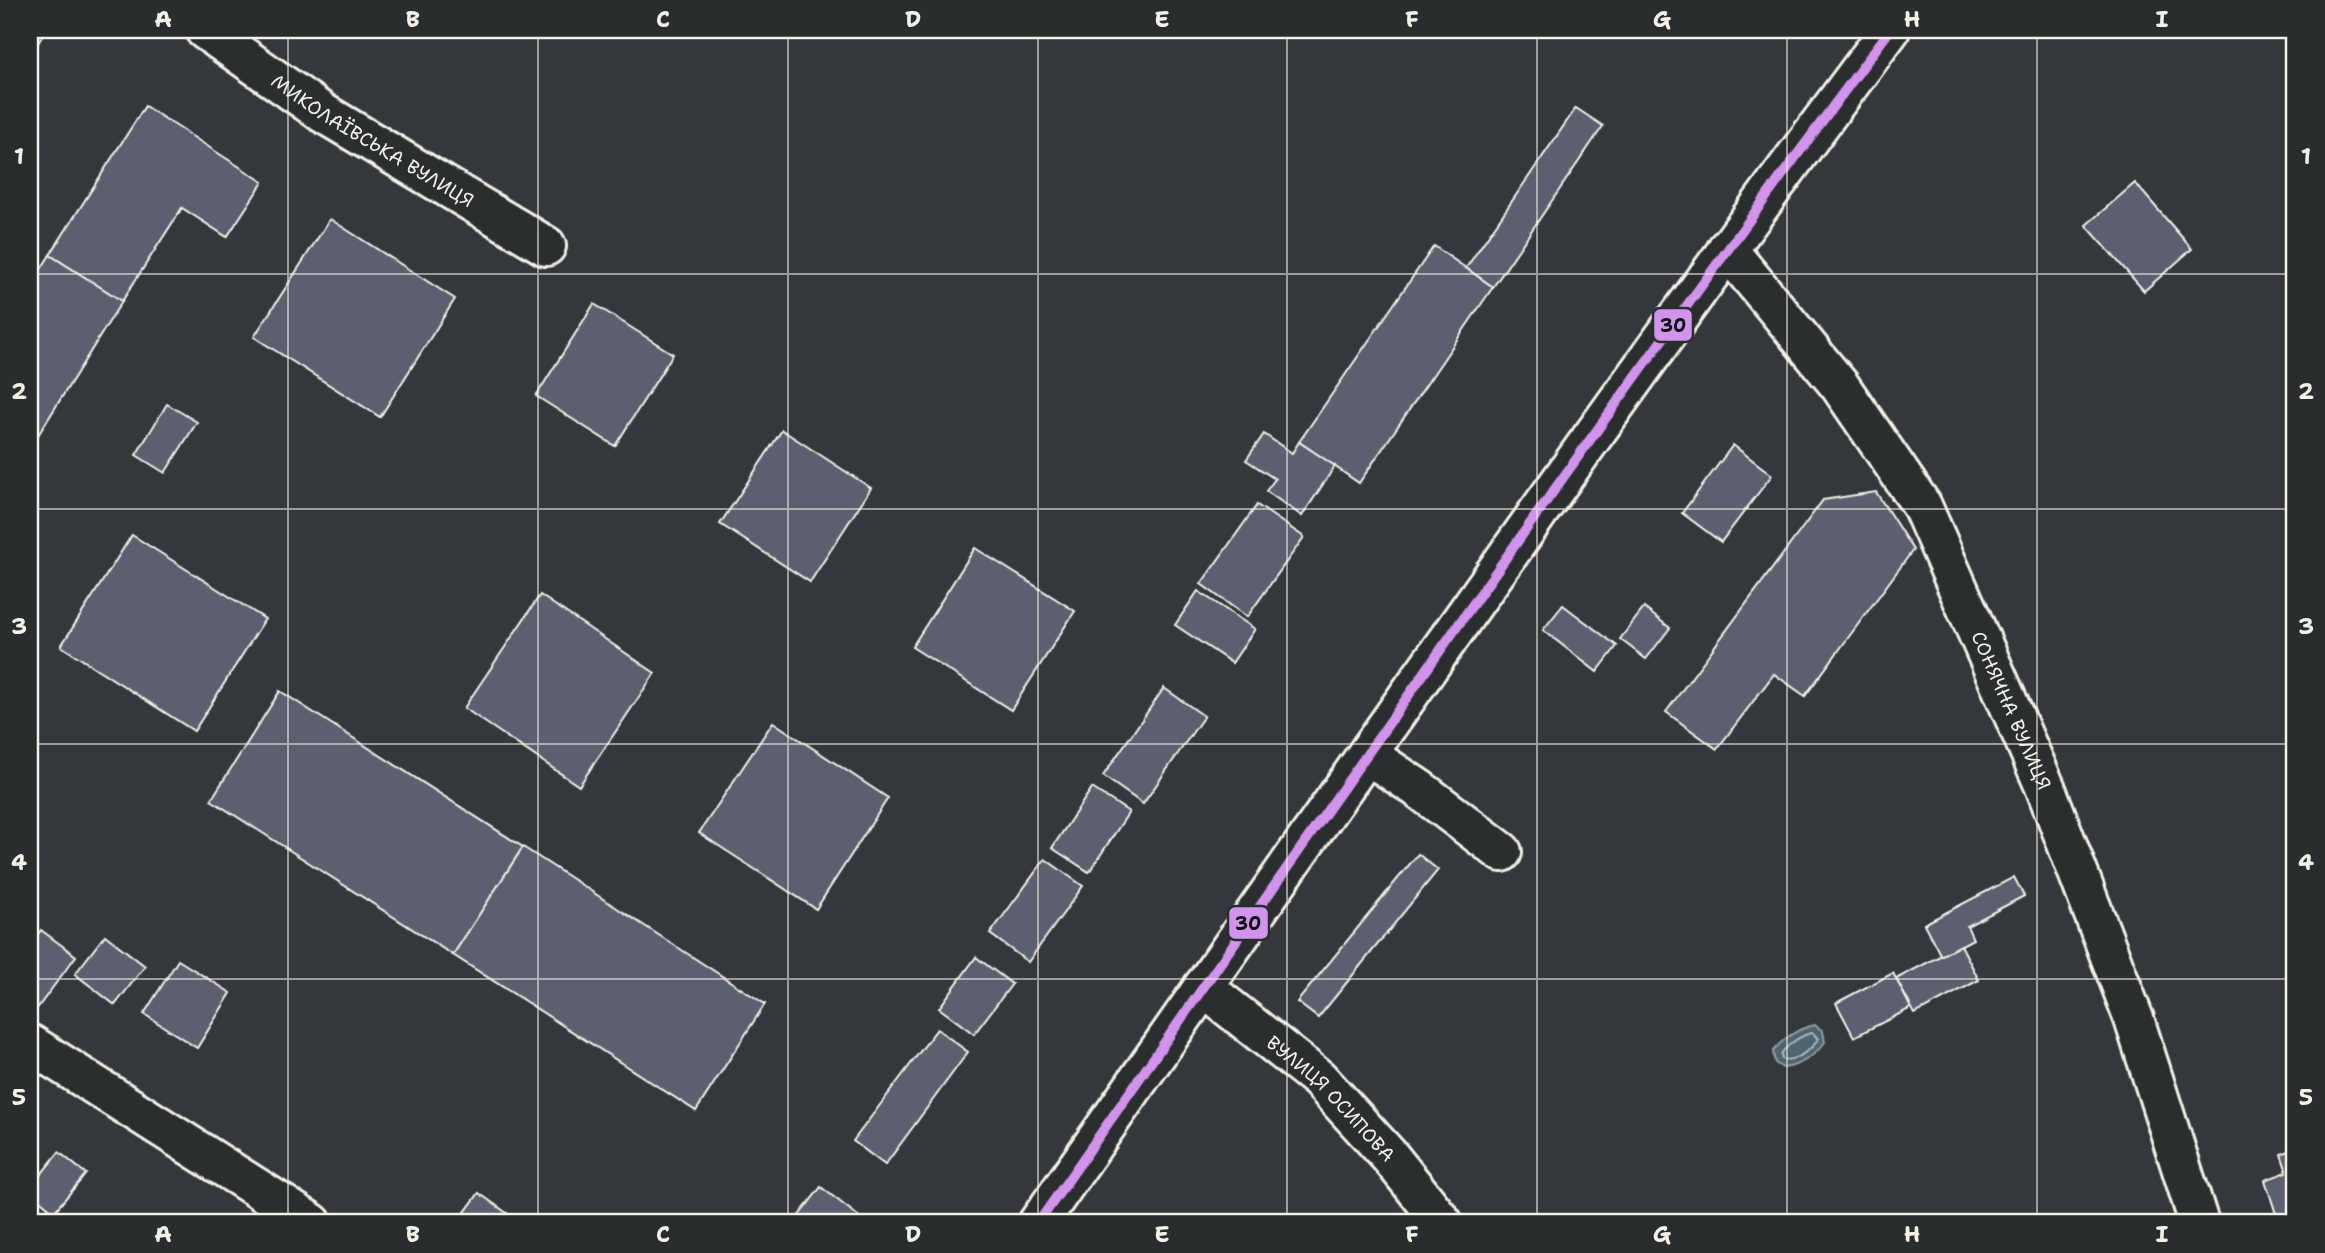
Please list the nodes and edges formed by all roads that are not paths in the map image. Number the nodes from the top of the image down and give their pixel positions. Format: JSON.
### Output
{"nodes":[{"id":1,"x":205,"y":30,"type":"edge"},
{"id":2,"x":1890,"y":30,"type":"edge"},
{"id":3,"x":545,"y":246,"type":"dead end"},
{"id":4,"x":1727,"y":249,"type":"junction"},
{"id":5,"x":1368,"y":755,"type":"junction"},
{"id":6,"x":1502,"y":852,"type":"dead end"},
{"id":7,"x":1203,"y":987,"type":"junction"},
{"id":8,"x":30,"y":1044,"type":"edge"},
{"id":9,"x":312,"y":1223,"type":"edge"},
{"id":10,"x":1038,"y":1223,"type":"edge"},
{"id":11,"x":1443,"y":1223,"type":"edge"},
{"id":12,"x":2199,"y":1223,"type":"edge"}],
"edges":[{"from":1,"to":3,"type":"main road","name":"МИКОЛАЇВСЬКА ВУЛИЦЯ"},
{"from":2,"to":4,"type":"main road"},
{"from":4,"to":5,"type":"main road"},
{"from":4,"to":12,"type":"main road","name":"СОНЯЧНА ВУЛИЦЯ"},
{"from":5,"to":6,"type":"main road"},
{"from":5,"to":7,"type":"main road"},
{"from":7,"to":10,"type":"main road"},
{"from":7,"to":11,"type":"main road","name":"ВУЛИЦЯ ОСИПОВА"},
{"from":8,"to":9,"type":"main road"}]}
